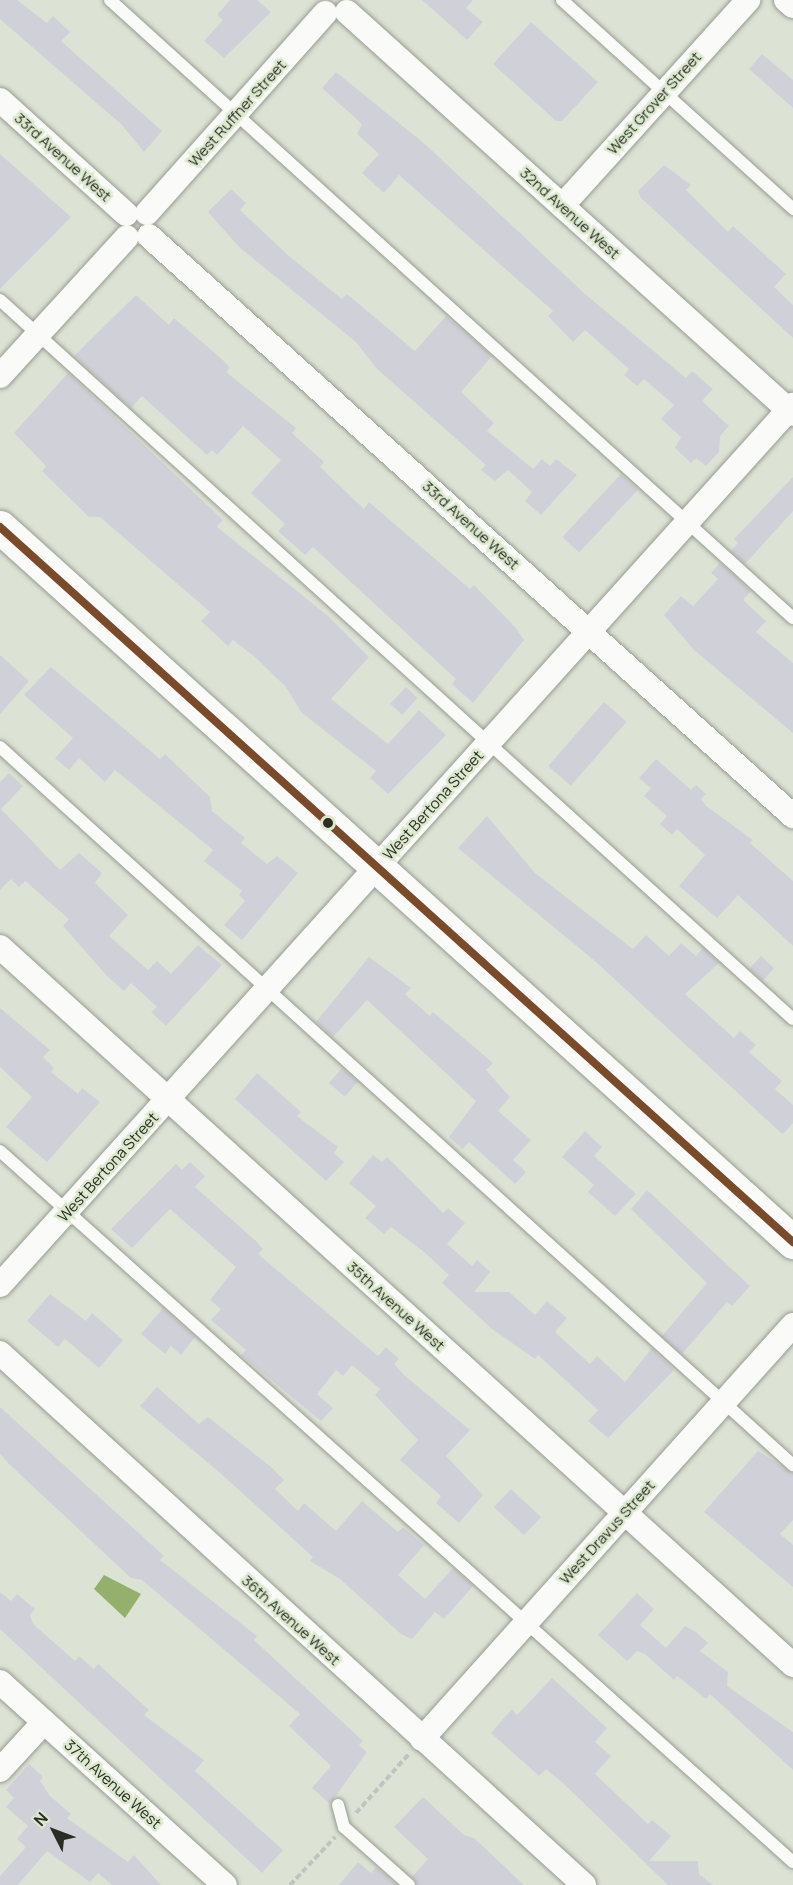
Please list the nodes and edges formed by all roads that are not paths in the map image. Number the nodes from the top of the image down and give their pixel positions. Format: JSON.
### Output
{"nodes":[{"id":1,"x":111,"y":0,"type":"edge"},
{"id":2,"x":562,"y":0,"type":"edge"},
{"id":3,"x":747,"y":0,"type":"edge"},
{"id":4,"x":786,"y":0,"type":"edge"},
{"id":5,"x":336,"y":6,"type":"edge"},
{"id":6,"x":793,"y":6,"type":"edge"},
{"id":7,"x":663,"y":92,"type":"junction"},
{"id":8,"x":0,"y":100,"type":"edge"},
{"id":9,"x":236,"y":114,"type":"junction"},
{"id":10,"x":562,"y":206,"type":"junction"},
{"id":11,"x":793,"y":209,"type":"edge"},
{"id":12,"x":137,"y":225,"type":"junction"},
{"id":13,"x":0,"y":300,"type":"edge"},
{"id":14,"x":37,"y":334,"type":"junction"},
{"id":15,"x":0,"y":376,"type":"edge"},
{"id":16,"x":791,"y":410,"type":"edge"},
{"id":17,"x":687,"y":522,"type":"junction"},
{"id":18,"x":0,"y":526,"type":"edge"},
{"id":19,"x":793,"y":618,"type":"edge"},
{"id":20,"x":590,"y":632,"type":"junction"},
{"id":21,"x":488,"y":745,"type":"junction"},
{"id":22,"x":0,"y":747,"type":"edge"},
{"id":23,"x":793,"y":816,"type":"edge"},
{"id":24,"x":378,"y":867,"type":"junction"},
{"id":25,"x":0,"y":947,"type":"edge"},
{"id":26,"x":268,"y":989,"type":"junction"},
{"id":27,"x":793,"y":1019,"type":"edge"},
{"id":28,"x":168,"y":1100,"type":"junction"},
{"id":29,"x":0,"y":1151,"type":"edge"},
{"id":30,"x":67,"y":1213,"type":"junction"},
{"id":31,"x":793,"y":1242,"type":"edge"},
{"id":32,"x":0,"y":1285,"type":"edge"},
{"id":33,"x":793,"y":1325,"type":"edge"},
{"id":34,"x":0,"y":1353,"type":"edge"},
{"id":35,"x":724,"y":1402,"type":"junction"},
{"id":36,"x":793,"y":1465,"type":"edge"},
{"id":37,"x":624,"y":1513,"type":"junction"},
{"id":38,"x":529,"y":1621,"type":"junction"},
{"id":39,"x":793,"y":1665,"type":"edge"},
{"id":40,"x":0,"y":1682,"type":"edge"},
{"id":41,"x":44,"y":1722,"type":"junction"},
{"id":42,"x":416,"y":1746,"type":"junction"},
{"id":43,"x":0,"y":1770,"type":"edge"},
{"id":44,"x":338,"y":1805,"type":"dead end"},
{"id":45,"x":793,"y":1862,"type":"edge"},
{"id":46,"x":225,"y":1885,"type":"edge"},
{"id":47,"x":409,"y":1885,"type":"edge"},
{"id":48,"x":584,"y":1885,"type":"edge"}],
"edges":[{"from":1,"to":9,"type":"lane"},
{"from":2,"to":7,"type":"lane"},
{"from":3,"to":7,"type":"street","name":"West Grover Street"},
{"from":4,"to":6,"type":"street"},
{"from":5,"to":9,"type":"street","name":"West Ruffner Street"},
{"from":5,"to":10,"type":"street","name":"32nd Avenue West"},
{"from":7,"to":10,"type":"street","name":"West Grover Street"},
{"from":7,"to":11,"type":"lane"},
{"from":8,"to":12,"type":"street","name":"33rd Avenue West"},
{"from":9,"to":12,"type":"street","name":"West Ruffner Street"},
{"from":9,"to":17,"type":"lane"},
{"from":10,"to":16,"type":"street","name":"32nd Avenue West"},
{"from":12,"to":14,"type":"street","name":"West Ruffner Street"},
{"from":12,"to":20,"type":"street","name":"33rd Avenue West"},
{"from":13,"to":14,"type":"lane"},
{"from":14,"to":15,"type":"street","name":"West Ruffner Street"},
{"from":14,"to":21,"type":"lane"},
{"from":16,"to":17,"type":"street","name":"West Bertona Street"},
{"from":17,"to":19,"type":"lane"},
{"from":17,"to":20,"type":"street","name":"West Bertona Street"},
{"from":18,"to":24,"type":"street"},
{"from":20,"to":21,"type":"street","name":"West Bertona Street"},
{"from":20,"to":23,"type":"street","name":"33rd Avenue West"},
{"from":21,"to":24,"type":"street","name":"West Bertona Street"},
{"from":21,"to":27,"type":"lane"},
{"from":22,"to":26,"type":"lane"},
{"from":24,"to":26,"type":"street","name":"West Bertona Street"},
{"from":24,"to":31,"type":"street"},
{"from":25,"to":28,"type":"street","name":"35th Avenue West"},
{"from":26,"to":28,"type":"street","name":"West Bertona Street"},
{"from":26,"to":35,"type":"lane"},
{"from":28,"to":30,"type":"street","name":"West Bertona Street"},
{"from":28,"to":37,"type":"street","name":"35th Avenue West"},
{"from":29,"to":30,"type":"lane"},
{"from":30,"to":32,"type":"street","name":"West Bertona Street"},
{"from":30,"to":38,"type":"lane"},
{"from":33,"to":35,"type":"street","name":"West Dravus Street"},
{"from":34,"to":42,"type":"street","name":"36th Avenue West"},
{"from":35,"to":36,"type":"lane"},
{"from":35,"to":37,"type":"street","name":"West Dravus Street"},
{"from":37,"to":38,"type":"street","name":"West Dravus Street"},
{"from":37,"to":39,"type":"street","name":"35th Avenue West"},
{"from":38,"to":42,"type":"street","name":"West Dravus Street"},
{"from":38,"to":45,"type":"lane"},
{"from":40,"to":41,"type":"street","name":"37th Avenue West"},
{"from":41,"to":43,"type":"street"},
{"from":41,"to":46,"type":"street","name":"37th Avenue West"},
{"from":42,"to":48,"type":"street","name":"36th Avenue West"},
{"from":44,"to":47,"type":"lane"}]}
